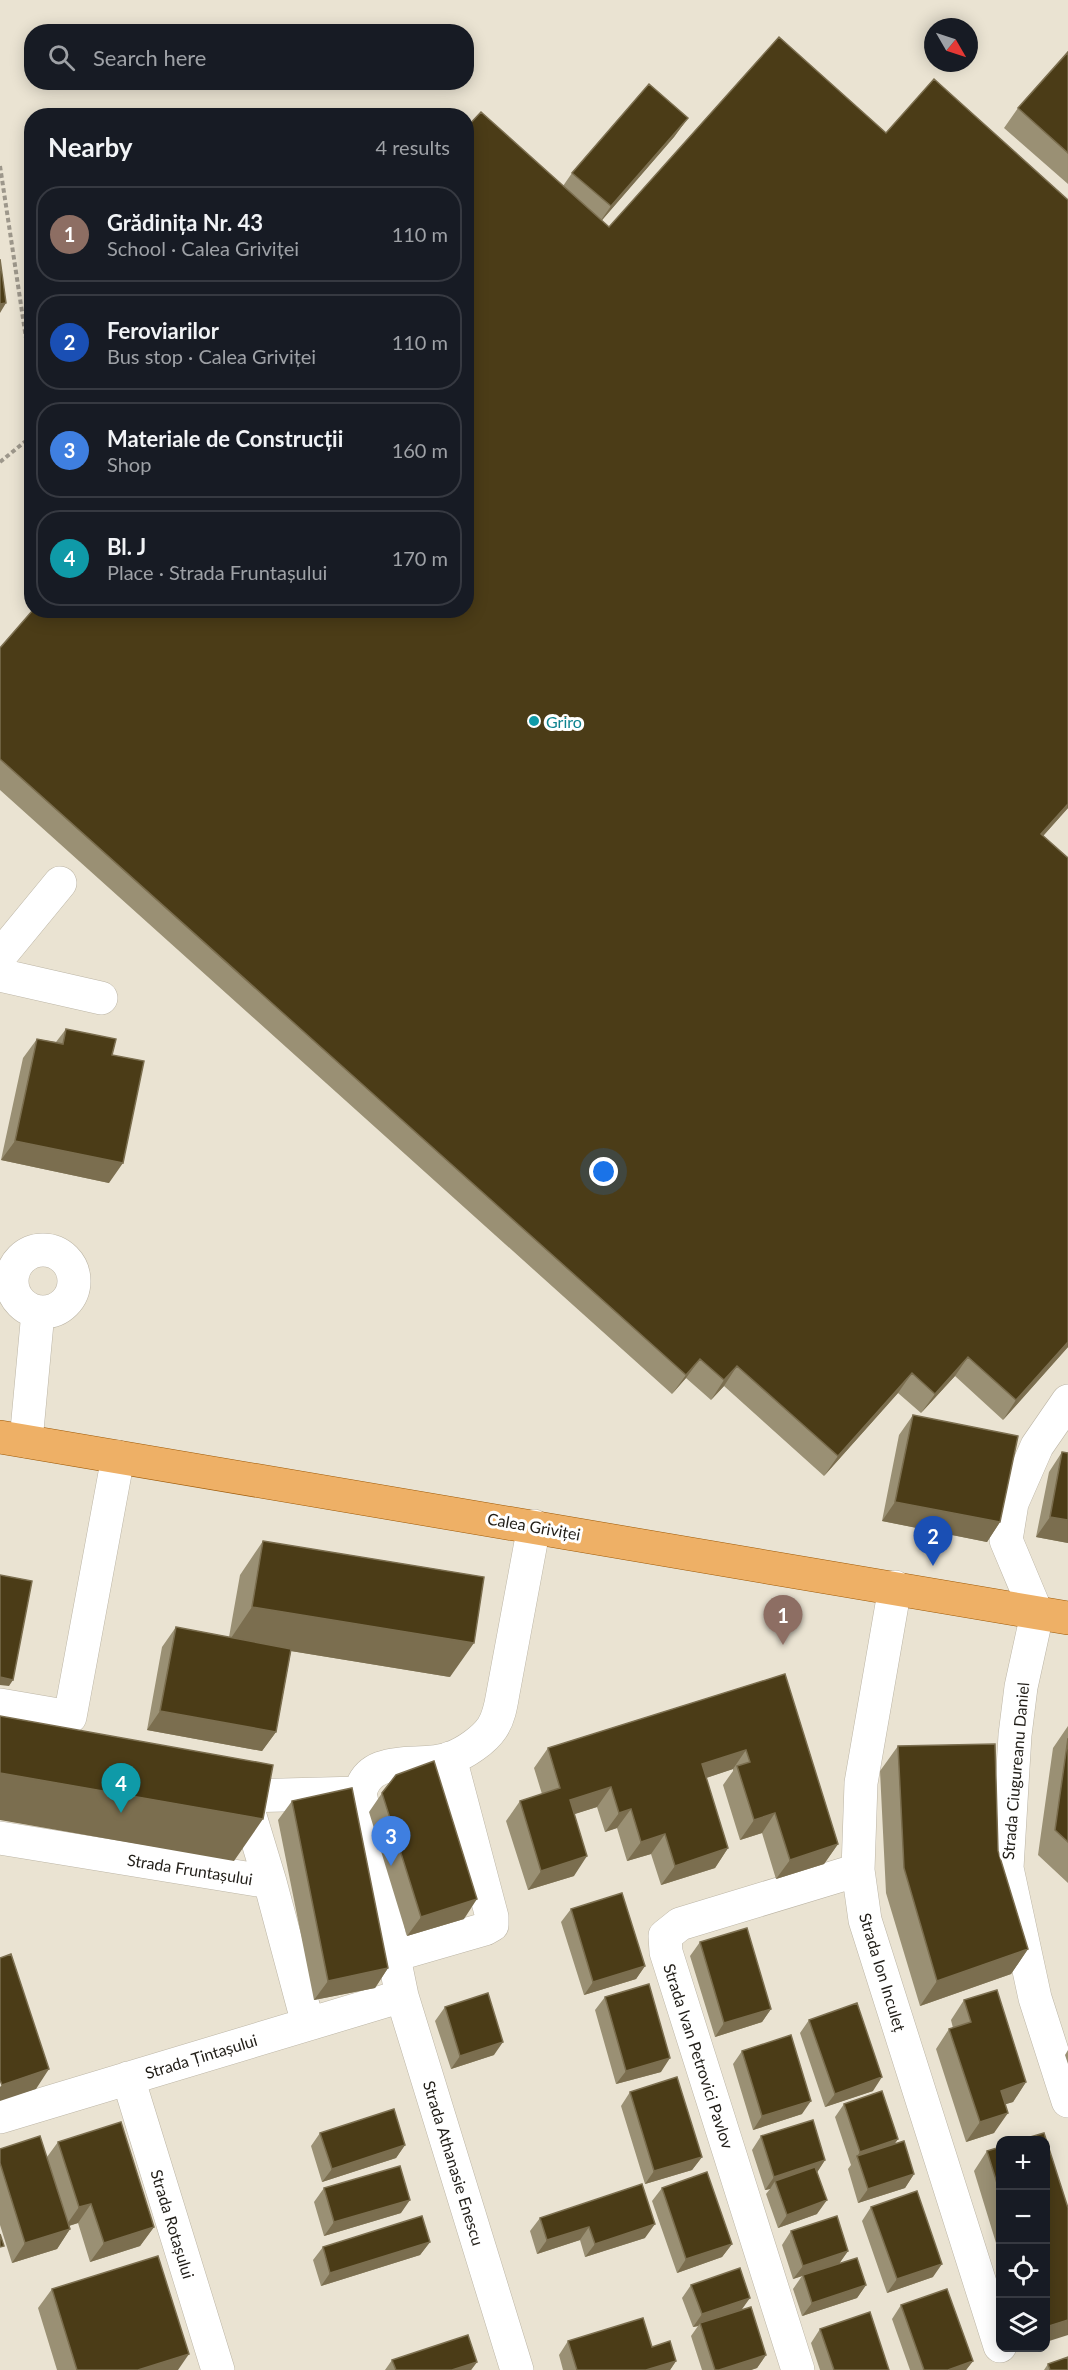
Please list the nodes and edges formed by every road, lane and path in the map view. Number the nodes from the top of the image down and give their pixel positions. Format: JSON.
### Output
{"nodes":[{"id":1,"x":0,"y":166,"type":"edge"},
{"id":2,"x":24,"y":325,"type":"edge"},
{"id":3,"x":24,"y":442,"type":"edge"},
{"id":4,"x":0,"y":462,"type":"edge"},
{"id":5,"x":60,"y":883,"type":"dead end"},
{"id":6,"x":0,"y":956,"type":"edge"},
{"id":7,"x":0,"y":975,"type":"edge"},
{"id":8,"x":101,"y":998,"type":"dead end"},
{"id":9,"x":11,"y":1254,"type":"edge"},
{"id":10,"x":38,"y":1312,"type":"junction"},
{"id":11,"x":1068,"y":1401,"type":"edge"},
{"id":12,"x":13,"y":1439,"type":"edge"},
{"id":13,"x":118,"y":1457,"type":"junction"},
{"id":14,"x":534,"y":1526,"type":"junction"},
{"id":15,"x":896,"y":1587,"type":"junction"},
{"id":16,"x":1052,"y":1616,"type":"edge"},
{"id":17,"x":0,"y":1705,"type":"edge"},
{"id":18,"x":450,"y":1758,"type":"junction"},
{"id":19,"x":360,"y":1793,"type":"junction"},
{"id":20,"x":0,"y":1838,"type":"edge"},
{"id":21,"x":858,"y":1870,"type":"junction"},
{"id":22,"x":270,"y":1882,"type":"junction"},
{"id":23,"x":394,"y":1955,"type":"junction"},
{"id":24,"x":402,"y":1996,"type":"junction"},
{"id":25,"x":308,"y":2024,"type":"junction"},
{"id":26,"x":128,"y":2078,"type":"junction"},
{"id":27,"x":1068,"y":2101,"type":"edge"},
{"id":28,"x":0,"y":2117,"type":"edge"},
{"id":29,"x":996,"y":2331,"type":"edge"},
{"id":30,"x":1003,"y":2352,"type":"edge"},
{"id":31,"x":218,"y":2370,"type":"edge"},
{"id":32,"x":517,"y":2370,"type":"edge"},
{"id":33,"x":798,"y":2370,"type":"edge"},
{"id":34,"x":1008,"y":2370,"type":"edge"}],
"edges":[{"from":1,"to":2,"type":"path"},
{"from":3,"to":4,"type":"path"},
{"from":5,"to":6,"type":"street"},
{"from":7,"to":8,"type":"street"},
{"from":9,"to":10,"type":"street"},
{"from":9,"to":10,"type":"street"},
{"from":10,"to":12,"type":"street"},
{"from":11,"to":16,"type":"street"},
{"from":12,"to":13,"type":"main road","name":"Calea Griviței"},
{"from":13,"to":14,"type":"main road","name":"Calea Griviței"},
{"from":13,"to":17,"type":"street"},
{"from":14,"to":15,"type":"main road","name":"Calea Griviței"},
{"from":14,"to":18,"type":"street"},
{"from":15,"to":16,"type":"main road","name":"Calea Griviței"},
{"from":15,"to":21,"type":"street","name":"Strada Ion Inculeț"},
{"from":16,"to":27,"type":"street","name":"Strada Ciugureanu Daniel"},
{"from":18,"to":19,"type":"street"},
{"from":18,"to":23,"type":"street"},
{"from":19,"to":22,"type":"street"},
{"from":19,"to":23,"type":"street","name":"Strada Athanasie Enescu"},
{"from":20,"to":22,"type":"street","name":"Strada Fruntașului"},
{"from":21,"to":29,"type":"street","name":"Strada Ion Inculeț"},
{"from":21,"to":33,"type":"street","name":"Strada Ivan Petrovici Pavlov"},
{"from":22,"to":25,"type":"street","name":"Strada Fruntașului"},
{"from":23,"to":24,"type":"street","name":"Strada Athanasie Enescu"},
{"from":24,"to":25,"type":"street","name":"Strada Țintașului"},
{"from":24,"to":32,"type":"street","name":"Strada Athanasie Enescu"},
{"from":25,"to":26,"type":"street","name":"Strada Țintașului"},
{"from":26,"to":28,"type":"street","name":"Strada Țintașului"},
{"from":26,"to":31,"type":"street","name":"Strada Rotașului"},
{"from":30,"to":34,"type":"street","name":"Strada Ion Inculeț"}]}
